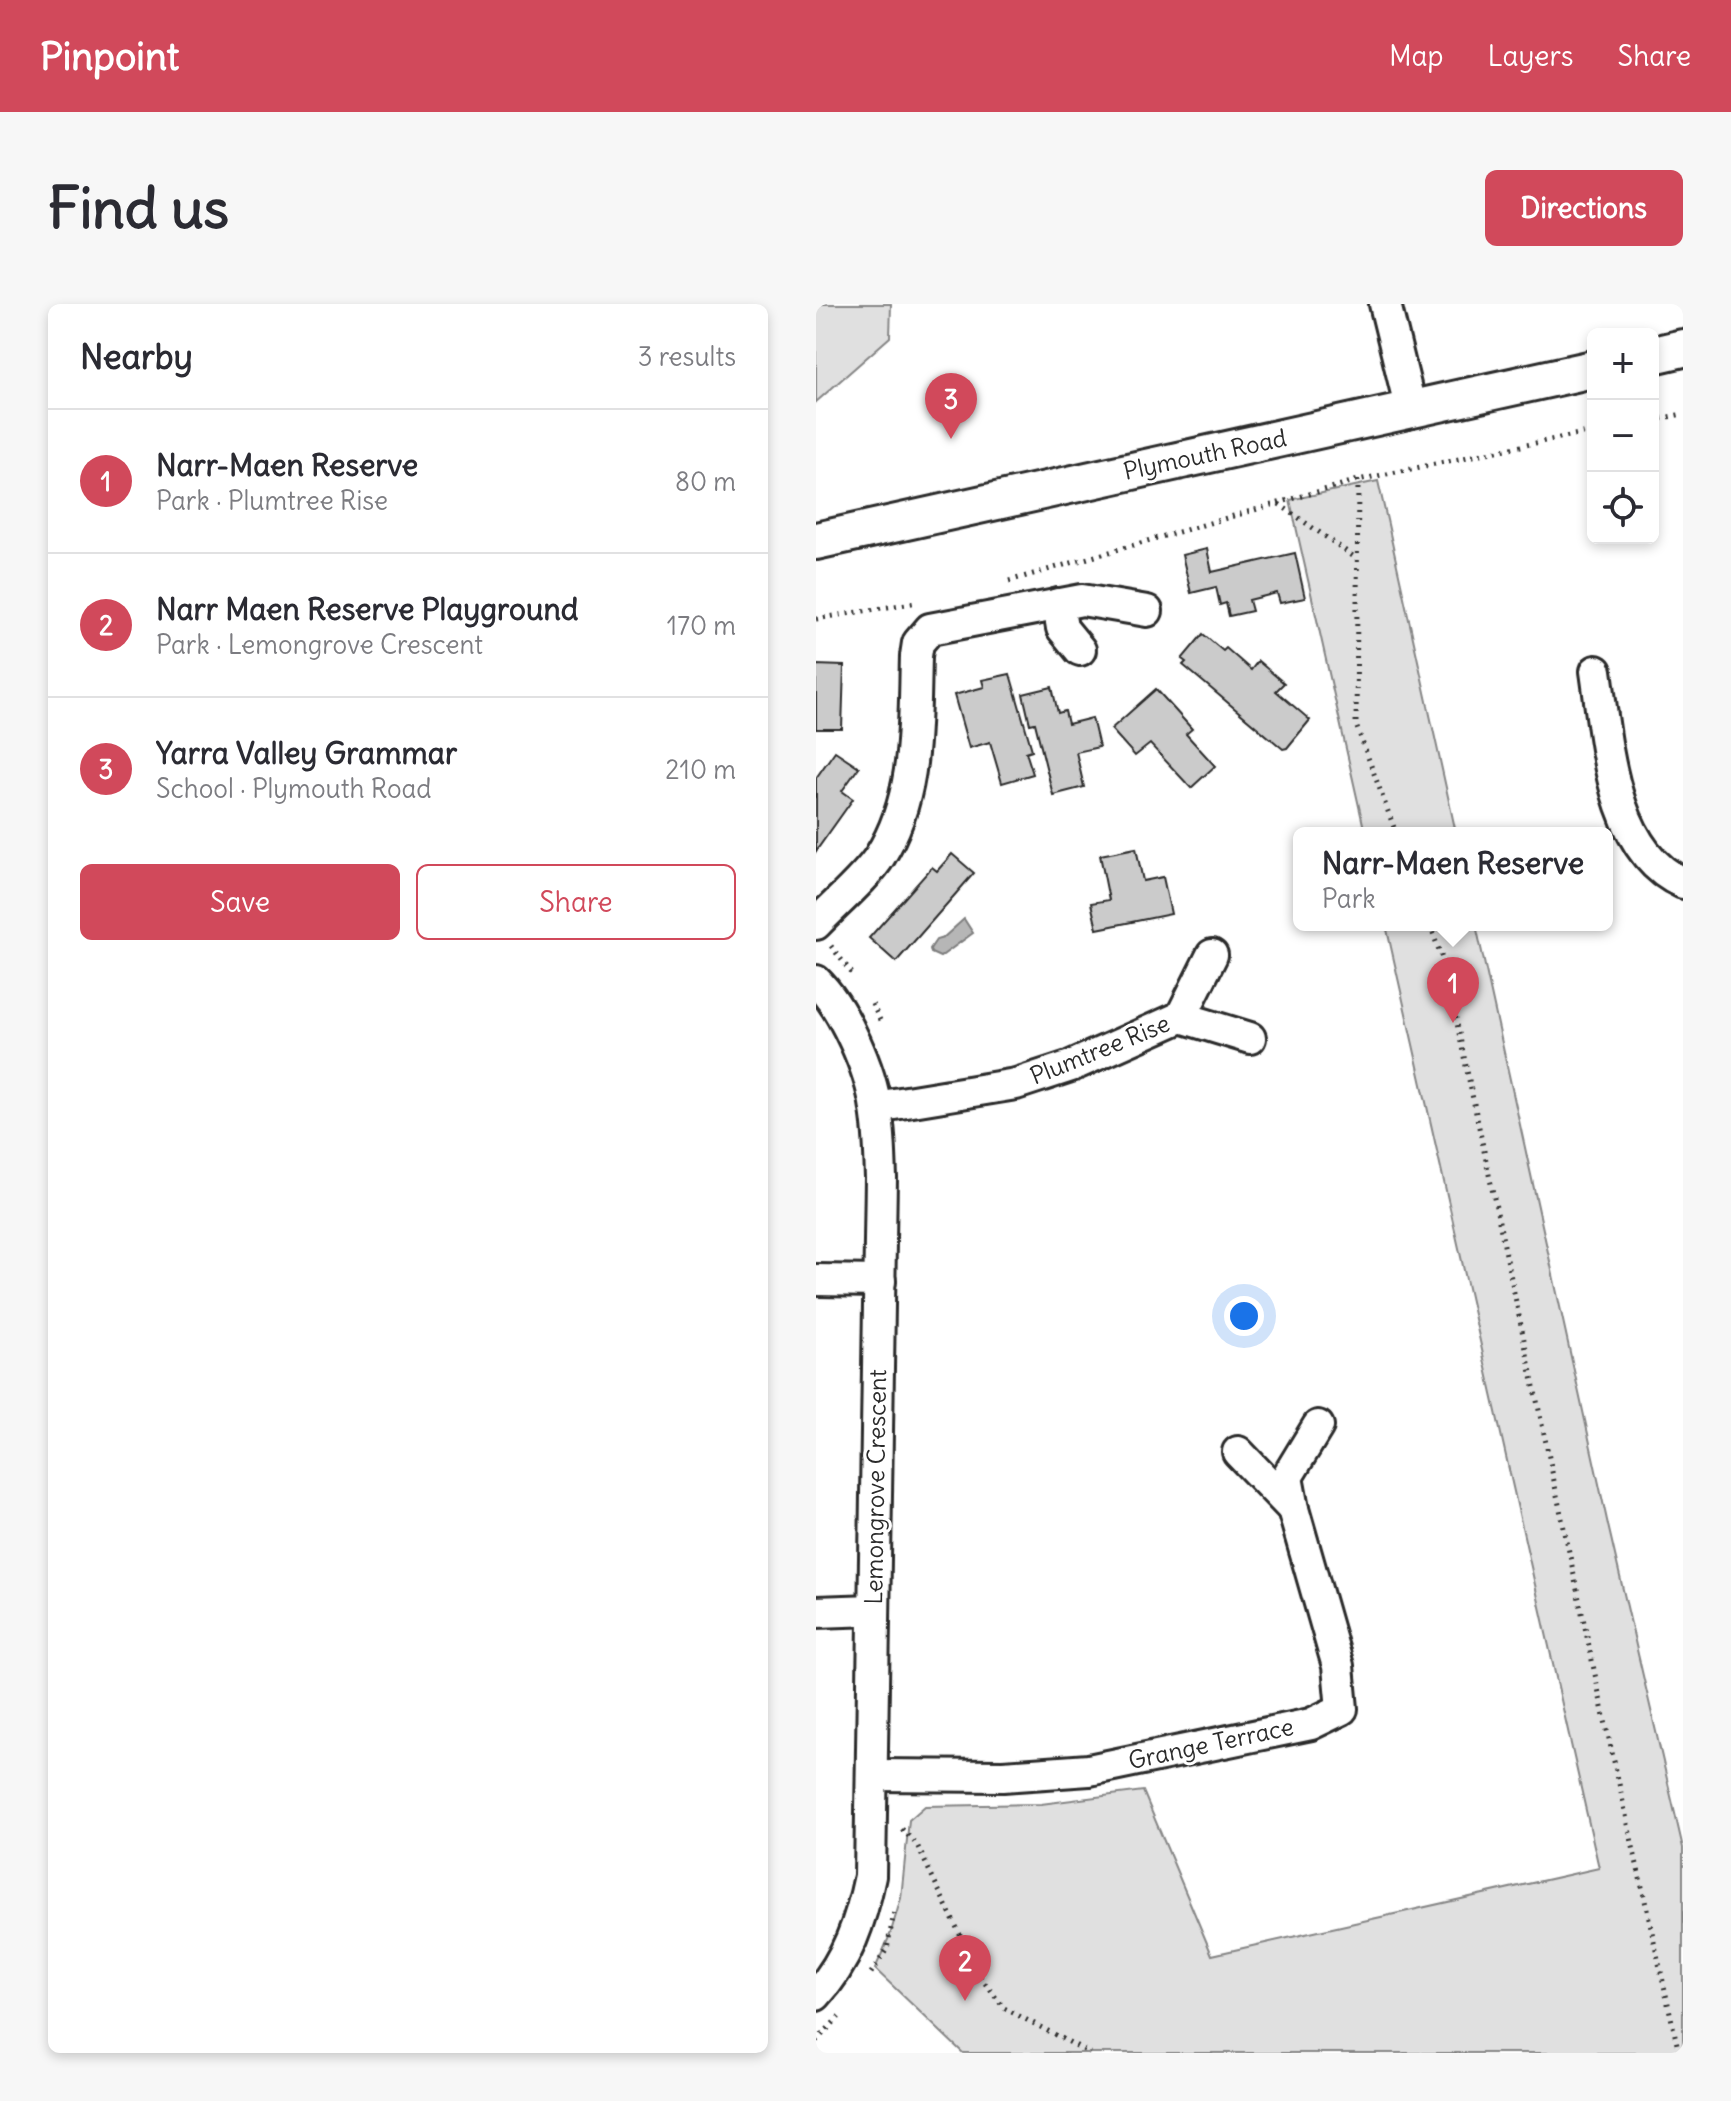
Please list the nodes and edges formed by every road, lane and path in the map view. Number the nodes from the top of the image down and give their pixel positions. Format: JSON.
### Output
{"nodes":[{"id":1,"x":1385,"y":304,"type":"edge"},
{"id":2,"x":1683,"y":348,"type":"edge"},
{"id":3,"x":1659,"y":354,"type":"edge"},
{"id":4,"x":1587,"y":370,"type":"edge"},
{"id":5,"x":1411,"y":410,"type":"junction"},
{"id":6,"x":1683,"y":414,"type":"edge"},
{"id":7,"x":1659,"y":419,"type":"edge"},
{"id":8,"x":1587,"y":432,"type":"edge"},
{"id":9,"x":1358,"y":480,"type":"junction"},
{"id":10,"x":1278,"y":504,"type":"junction"},
{"id":11,"x":816,"y":541,"type":"edge"},
{"id":12,"x":1357,"y":559,"type":"junction"},
{"id":13,"x":996,"y":585,"type":"dead end"},
{"id":14,"x":921,"y":601,"type":"dead end"},
{"id":15,"x":1058,"y":604,"type":"junction"},
{"id":16,"x":1147,"y":611,"type":"dead end"},
{"id":17,"x":816,"y":619,"type":"edge"},
{"id":18,"x":1080,"y":650,"type":"dead end"},
{"id":19,"x":1596,"y":671,"type":"dead end"},
{"id":20,"x":1394,"y":827,"type":"edge"},
{"id":21,"x":1683,"y":883,"type":"edge"},
{"id":22,"x":816,"y":924,"type":"edge"},
{"id":23,"x":1432,"y":931,"type":"edge"},
{"id":24,"x":1212,"y":955,"type":"dead end"},
{"id":25,"x":816,"y":981,"type":"edge"},
{"id":26,"x":1181,"y":1017,"type":"junction"},
{"id":27,"x":1250,"y":1038,"type":"dead end"},
{"id":28,"x":876,"y":1107,"type":"junction"},
{"id":29,"x":816,"y":1280,"type":"edge"},
{"id":30,"x":880,"y":1281,"type":"junction"},
{"id":31,"x":1318,"y":1426,"type":"dead end"},
{"id":32,"x":1238,"y":1452,"type":"dead end"},
{"id":33,"x":1293,"y":1509,"type":"junction"},
{"id":34,"x":874,"y":1610,"type":"junction"},
{"id":35,"x":816,"y":1612,"type":"edge"},
{"id":36,"x":872,"y":1775,"type":"junction"},
{"id":37,"x":902,"y":1829,"type":"dead end"},
{"id":38,"x":816,"y":1995,"type":"edge"},
{"id":39,"x":1090,"y":2053,"type":"edge"},
{"id":40,"x":1679,"y":2053,"type":"edge"}],
"edges":[{"from":1,"to":5,"type":"street"},
{"from":2,"to":3,"type":"main road"},
{"from":4,"to":5,"type":"main road","name":"Plymouth Road"},
{"from":5,"to":11,"type":"main road","name":"Plymouth Road"},
{"from":6,"to":7,"type":"path"},
{"from":8,"to":9,"type":"path"},
{"from":9,"to":10,"type":"path"},
{"from":9,"to":12,"type":"path"},
{"from":10,"to":12,"type":"path"},
{"from":10,"to":13,"type":"path"},
{"from":12,"to":20,"type":"path"},
{"from":14,"to":17,"type":"path"},
{"from":15,"to":16,"type":"street"},
{"from":15,"to":18,"type":"street"},
{"from":15,"to":22,"type":"street"},
{"from":19,"to":21,"type":"street"},
{"from":23,"to":40,"type":"path"},
{"from":24,"to":26,"type":"street","name":"Plumtree Rise"},
{"from":25,"to":28,"type":"street","name":"Lemongrove Crescent"},
{"from":26,"to":27,"type":"street","name":"Plumtree Rise"},
{"from":26,"to":28,"type":"street","name":"Plumtree Rise"},
{"from":28,"to":30,"type":"street","name":"Lemongrove Crescent"},
{"from":29,"to":30,"type":"street"},
{"from":30,"to":34,"type":"street","name":"Lemongrove Crescent"},
{"from":31,"to":33,"type":"street","name":"Grange Terrace"},
{"from":32,"to":33,"type":"street","name":"Grange Terrace"},
{"from":33,"to":36,"type":"street","name":"Grange Terrace"},
{"from":34,"to":35,"type":"street"},
{"from":34,"to":36,"type":"street","name":"Lemongrove Crescent"},
{"from":36,"to":38,"type":"street","name":"Lemongrove Crescent"},
{"from":37,"to":39,"type":"path"}]}
